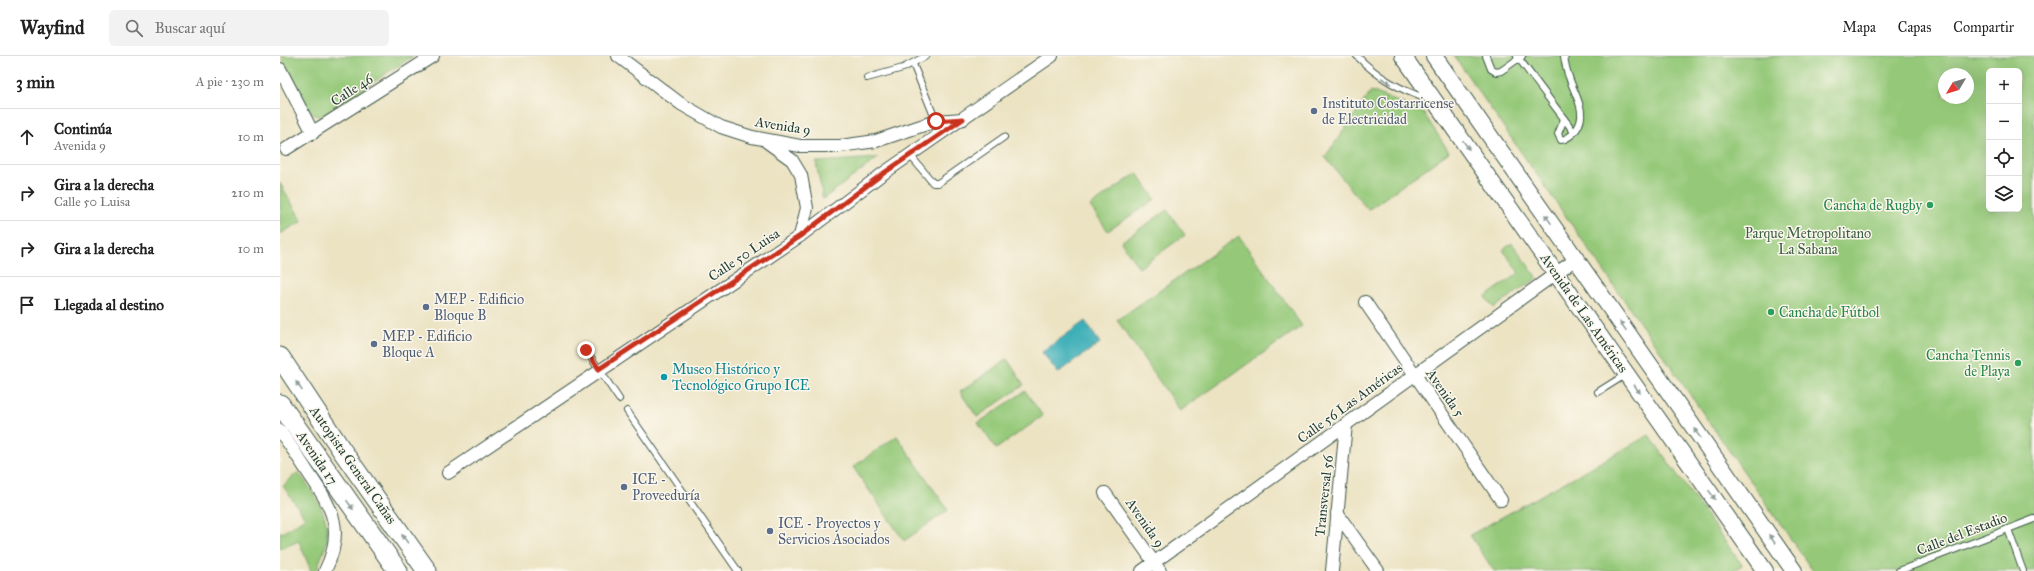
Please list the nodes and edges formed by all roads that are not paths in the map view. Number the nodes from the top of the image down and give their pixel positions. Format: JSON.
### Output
{"nodes":[{"id":1,"x":433,"y":56,"type":"edge"},
{"id":2,"x":618,"y":56,"type":"edge"},
{"id":3,"x":926,"y":56,"type":"edge"},
{"id":4,"x":1052,"y":56,"type":"edge"},
{"id":5,"x":1357,"y":56,"type":"edge"},
{"id":6,"x":1403,"y":56,"type":"edge"},
{"id":7,"x":1434,"y":56,"type":"edge"},
{"id":8,"x":1486,"y":56,"type":"edge"},
{"id":9,"x":1564,"y":56,"type":"edge"},
{"id":10,"x":1520,"y":57,"type":"edge"},
{"id":11,"x":913,"y":64,"type":"junction"},
{"id":12,"x":280,"y":69,"type":"edge"},
{"id":13,"x":867,"y":78,"type":"dead end"},
{"id":14,"x":1435,"y":101,"type":"junction"},
{"id":15,"x":963,"y":119,"type":"junction"},
{"id":16,"x":1564,"y":119,"type":"junction"},
{"id":17,"x":936,"y":121,"type":"junction"},
{"id":18,"x":1574,"y":132,"type":"junction"},
{"id":19,"x":313,"y":133,"type":"junction"},
{"id":20,"x":1004,"y":137,"type":"dead end"},
{"id":21,"x":764,"y":139,"type":"junction"},
{"id":22,"x":286,"y":149,"type":"dead end"},
{"id":23,"x":910,"y":154,"type":"junction"},
{"id":24,"x":800,"y":236,"type":"junction"},
{"id":25,"x":1576,"y":259,"type":"junction"},
{"id":26,"x":1556,"y":273,"type":"junction"},
{"id":27,"x":1365,"y":302,"type":"dead end"},
{"id":28,"x":586,"y":350,"type":"dead end"},
{"id":29,"x":280,"y":358,"type":"edge"},
{"id":30,"x":599,"y":369,"type":"junction"},
{"id":31,"x":1627,"y":374,"type":"junction"},
{"id":32,"x":1415,"y":375,"type":"junction"},
{"id":33,"x":1598,"y":392,"type":"dead end"},
{"id":34,"x":619,"y":399,"type":"dead end"},
{"id":35,"x":280,"y":404,"type":"edge"},
{"id":36,"x":627,"y":410,"type":"dead end"},
{"id":37,"x":1346,"y":424,"type":"junction"},
{"id":38,"x":280,"y":431,"type":"edge"},
{"id":39,"x":448,"y":472,"type":"dead end"},
{"id":40,"x":1105,"y":493,"type":"dead end"},
{"id":41,"x":1501,"y":500,"type":"dead end"},
{"id":42,"x":1337,"y":513,"type":"junction"},
{"id":43,"x":2034,"y":518,"type":"edge"},
{"id":44,"x":2008,"y":529,"type":"junction"},
{"id":45,"x":1157,"y":567,"type":"edge"},
{"id":46,"x":325,"y":571,"type":"edge"},
{"id":47,"x":398,"y":571,"type":"edge"},
{"id":48,"x":428,"y":571,"type":"edge"},
{"id":49,"x":738,"y":571,"type":"edge"},
{"id":50,"x":1142,"y":571,"type":"edge"},
{"id":51,"x":1332,"y":571,"type":"edge"},
{"id":52,"x":1378,"y":571,"type":"edge"},
{"id":53,"x":1765,"y":571,"type":"edge"},
{"id":54,"x":1794,"y":571,"type":"edge"},
{"id":55,"x":1899,"y":571,"type":"edge"},
{"id":56,"x":2023,"y":571,"type":"edge"}],
"edges":[{"from":1,"to":19,"type":"street","name":"Calle 46"},
{"from":2,"to":21,"type":"street","name":"Avenida 9"},
{"from":3,"to":11,"type":"lane"},
{"from":4,"to":15,"type":"street","name":"Calle 50 Luisa"},
{"from":5,"to":14,"type":"lane","one_way":true},
{"from":6,"to":14,"type":"main road","name":"Avenida de Las Américas"},
{"from":25,"to":7,"type":"main road","name":"Avenida de Las Américas","one_way":true},
{"from":8,"to":10,"type":"lane"},
{"from":9,"to":18,"type":"lane"},
{"from":10,"to":16,"type":"lane"},
{"from":11,"to":13,"type":"lane"},
{"from":11,"to":17,"type":"lane"},
{"from":12,"to":19,"type":"street"},
{"from":14,"to":26,"type":"main road","name":"Avenida de Las Américas","one_way":true},
{"from":15,"to":17,"type":"street","name":"Avenida 9"},
{"from":15,"to":23,"type":"street","name":"Calle 50 Luisa"},
{"from":16,"to":18,"type":"lane"},
{"from":16,"to":18,"type":"lane"},
{"from":17,"to":21,"type":"street","name":"Avenida 9"},
{"from":19,"to":22,"type":"street","name":"Calle 46"},
{"from":20,"to":23,"type":"lane"},
{"from":21,"to":24,"type":"street"},
{"from":23,"to":24,"type":"street","name":"Calle 50 Luisa"},
{"from":24,"to":30,"type":"street","name":"Calle 50 Luisa"},
{"from":25,"to":26,"type":"street","name":"Calle 56 Las Américas"},
{"from":54,"to":25,"type":"main road","name":"Avenida de Las Américas","one_way":true},
{"from":26,"to":31,"type":"main road","name":"Avenida de Las Américas"},
{"from":26,"to":32,"type":"street","name":"Calle 56 Las Américas"},
{"from":27,"to":32,"type":"street","name":"Avenida 5"},
{"from":28,"to":30,"type":"lane"},
{"from":48,"to":29,"type":"highway","name":"Autopista General Cañas","one_way":true},
{"from":30,"to":34,"type":"lane"},
{"from":30,"to":39,"type":"street","name":"Calle 50 Luisa"},
{"from":31,"to":33,"type":"lane"},
{"from":31,"to":53,"type":"main road","name":"Avenida de Las Américas","one_way":true},
{"from":32,"to":37,"type":"street","name":"Calle 56 Las Américas"},
{"from":32,"to":41,"type":"street","name":"Avenida 5"},
{"from":35,"to":47,"type":"highway","name":"Autopista General Cañas","one_way":true},
{"from":36,"to":49,"type":"lane"},
{"from":37,"to":42,"type":"street","name":"Transversal 56"},
{"from":37,"to":45,"type":"street","name":"Calle 56 Las Américas"},
{"from":38,"to":46,"type":"street","name":"Avenida 17"},
{"from":40,"to":45,"type":"street","name":"Avenida 9"},
{"from":42,"to":51,"type":"street","name":"Transversal 56"},
{"from":42,"to":52,"type":"street"},
{"from":43,"to":44,"type":"lane","name":"Calle del Estadio"},
{"from":44,"to":55,"type":"lane","name":"Calle del Estadio"},
{"from":44,"to":56,"type":"lane"},
{"from":45,"to":50,"type":"street","name":"Calle 56 Las Américas"}]}
